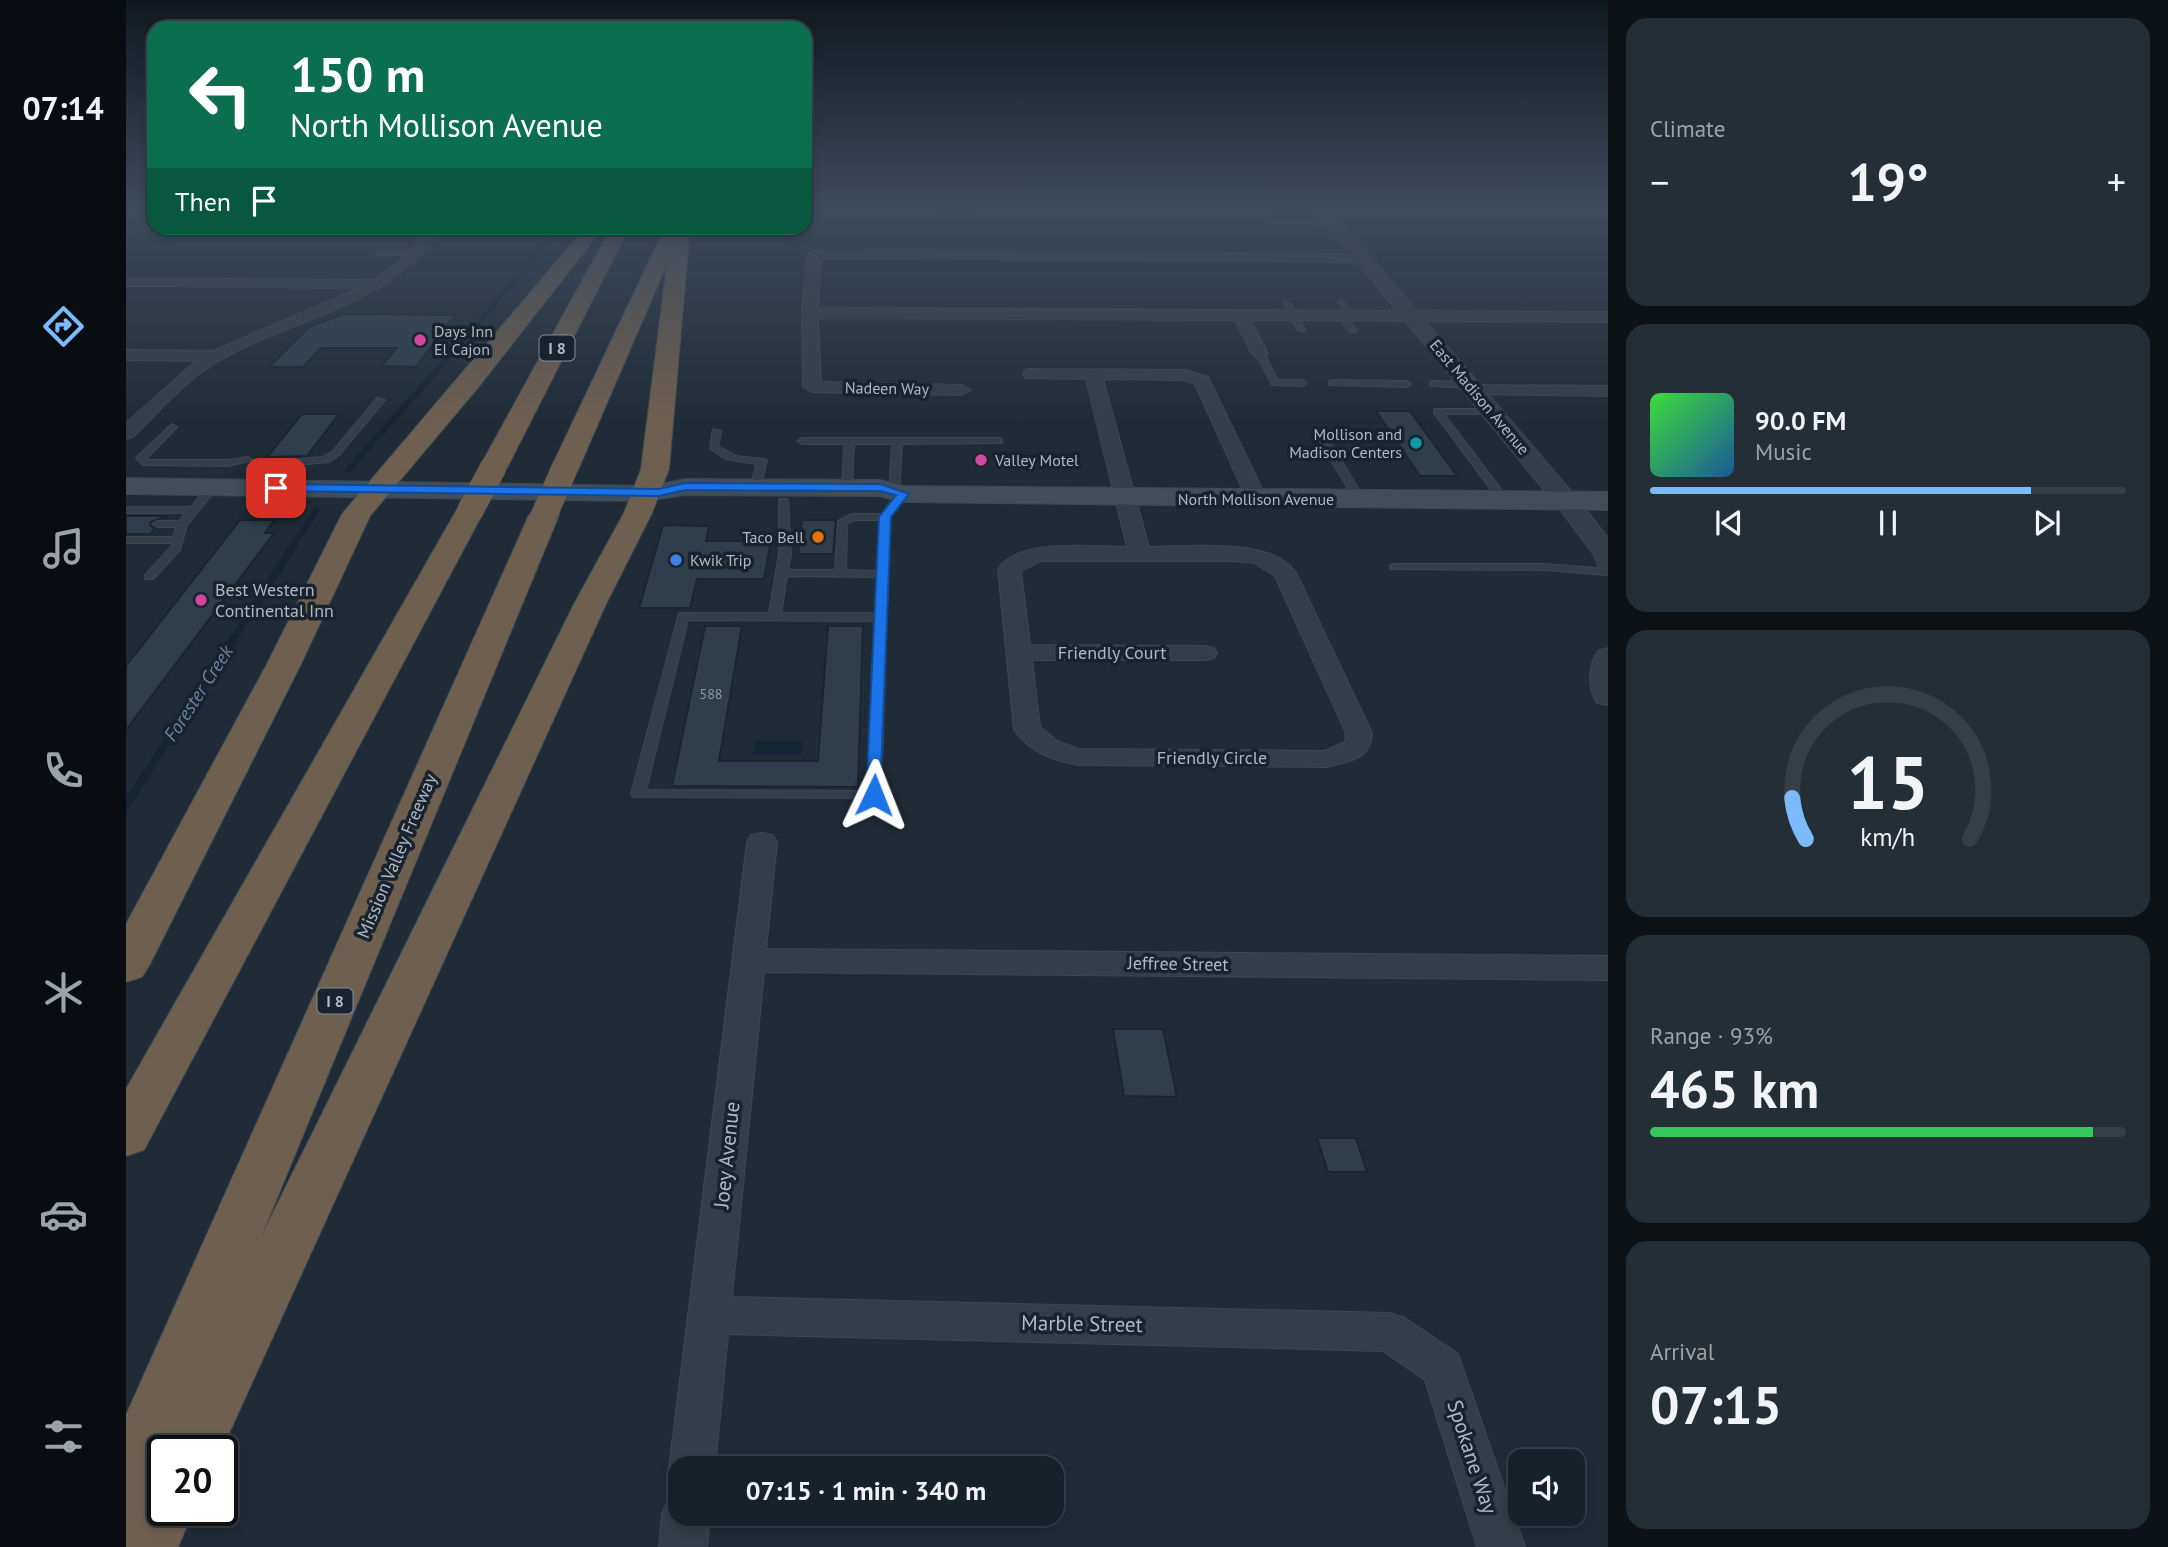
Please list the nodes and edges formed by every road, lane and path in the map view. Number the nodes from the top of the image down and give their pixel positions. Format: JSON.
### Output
{"nodes":[{"id":1,"x":385,"y":278,"type":"edge"},
{"id":2,"x":553,"y":278,"type":"edge"},
{"id":3,"x":594,"y":278,"type":"edge"},
{"id":4,"x":651,"y":278,"type":"edge"},
{"id":5,"x":676,"y":278,"type":"edge"},
{"id":6,"x":812,"y":278,"type":"edge"},
{"id":7,"x":1379,"y":278,"type":"edge"},
{"id":8,"x":126,"y":282,"type":"edge"},
{"id":9,"x":377,"y":284,"type":"junction"},
{"id":10,"x":1289,"y":310,"type":"junction"},
{"id":11,"x":810,"y":313,"type":"junction"},
{"id":12,"x":1241,"y":315,"type":"junction"},
{"id":13,"x":1410,"y":315,"type":"junction"},
{"id":14,"x":1608,"y":317,"type":"edge"},
{"id":15,"x":1301,"y":330,"type":"dead end"},
{"id":16,"x":1260,"y":354,"type":"joint"},
{"id":17,"x":126,"y":355,"type":"edge"},
{"id":18,"x":216,"y":356,"type":"junction"},
{"id":19,"x":1032,"y":374,"type":"dead end"},
{"id":20,"x":1093,"y":374,"type":"junction"},
{"id":21,"x":1303,"y":383,"type":"dead end"},
{"id":22,"x":1332,"y":383,"type":"dead end"},
{"id":23,"x":1407,"y":384,"type":"dead end"},
{"id":24,"x":1433,"y":384,"type":"dead end"},
{"id":25,"x":1472,"y":387,"type":"junction"},
{"id":26,"x":961,"y":390,"type":"dead end"},
{"id":27,"x":1608,"y":391,"type":"edge"},
{"id":28,"x":380,"y":400,"type":"dead end"},
{"id":29,"x":1492,"y":411,"type":"junction"},
{"id":30,"x":172,"y":427,"type":"dead end"},
{"id":31,"x":716,"y":431,"type":"dead end"},
{"id":32,"x":126,"y":433,"type":"edge"},
{"id":33,"x":1324,"y":440,"type":"dead end"},
{"id":34,"x":802,"y":441,"type":"dead end"},
{"id":35,"x":849,"y":441,"type":"junction"},
{"id":36,"x":897,"y":441,"type":"junction"},
{"id":37,"x":999,"y":442,"type":"dead end"},
{"id":38,"x":213,"y":487,"type":"junction"},
{"id":39,"x":756,"y":487,"type":"junction"},
{"id":40,"x":847,"y":487,"type":"junction"},
{"id":41,"x":379,"y":489,"type":"junction"},
{"id":42,"x":127,"y":493,"type":"edge"},
{"id":43,"x":653,"y":493,"type":"junction"},
{"id":44,"x":1126,"y":498,"type":"junction"},
{"id":45,"x":1257,"y":499,"type":"junction"},
{"id":46,"x":1360,"y":500,"type":"junction"},
{"id":47,"x":1504,"y":500,"type":"junction"},
{"id":48,"x":788,"y":501,"type":"junction"},
{"id":49,"x":894,"y":501,"type":"junction"},
{"id":50,"x":1608,"y":501,"type":"edge"},
{"id":51,"x":1567,"y":502,"type":"junction"},
{"id":52,"x":193,"y":510,"type":"junction"},
{"id":53,"x":157,"y":524,"type":"dead end"},
{"id":54,"x":183,"y":524,"type":"junction"},
{"id":55,"x":126,"y":540,"type":"edge"},
{"id":56,"x":177,"y":540,"type":"junction"},
{"id":57,"x":1139,"y":553,"type":"junction"},
{"id":58,"x":1608,"y":561,"type":"edge"},
{"id":59,"x":1394,"y":567,"type":"dead end"},
{"id":60,"x":1608,"y":572,"type":"edge"},
{"id":61,"x":781,"y":573,"type":"junction"},
{"id":62,"x":840,"y":574,"type":"junction"},
{"id":63,"x":882,"y":574,"type":"junction"},
{"id":64,"x":149,"y":578,"type":"dead end"},
{"id":65,"x":774,"y":617,"type":"junction"},
{"id":66,"x":880,"y":617,"type":"junction"},
{"id":67,"x":1019,"y":652,"type":"junction"},
{"id":68,"x":1205,"y":653,"type":"dead end"},
{"id":69,"x":1608,"y":657,"type":"edge"},
{"id":70,"x":1608,"y":696,"type":"edge"},
{"id":71,"x":762,"y":842,"type":"dead end"},
{"id":72,"x":747,"y":960,"type":"junction"},
{"id":73,"x":126,"y":966,"type":"edge"},
{"id":74,"x":1608,"y":968,"type":"edge"},
{"id":75,"x":126,"y":1136,"type":"edge"},
{"id":76,"x":710,"y":1315,"type":"junction"},
{"id":77,"x":1443,"y":1367,"type":"joint"},
{"id":78,"x":197,"y":1435,"type":"edge"},
{"id":79,"x":693,"y":1456,"type":"edge"},
{"id":80,"x":126,"y":1488,"type":"edge"},
{"id":81,"x":154,"y":1526,"type":"edge"},
{"id":82,"x":685,"y":1526,"type":"edge"},
{"id":83,"x":144,"y":1547,"type":"edge"},
{"id":84,"x":682,"y":1547,"type":"edge"},
{"id":85,"x":1502,"y":1547,"type":"edge"}],
"edges":[{"from":1,"to":9,"type":"street"},
{"from":2,"to":41,"type":"highway"},
{"from":3,"to":75,"type":"highway","number":"I 8","bridge":true},
{"from":4,"to":80,"type":"highway","name":"Mission Valley Freeway","number":"I 8","bridge":true},
{"from":5,"to":43,"type":"highway"},
{"from":6,"to":11,"type":"street"},
{"from":7,"to":13,"type":"street","name":"East Madison Avenue"},
{"from":8,"to":9,"type":"street"},
{"from":9,"to":18,"type":"street"},
{"from":10,"to":12,"type":"street"},
{"from":10,"to":13,"type":"street"},
{"from":10,"to":15,"type":"lane"},
{"from":11,"to":12,"type":"street"},
{"from":11,"to":26,"type":"street","name":"Nadeen Way"},
{"from":12,"to":16,"type":"street"},
{"from":13,"to":14,"type":"street"},
{"from":13,"to":25,"type":"street","name":"East Madison Avenue"},
{"from":16,"to":21,"type":"lane"},
{"from":17,"to":18,"type":"street"},
{"from":18,"to":32,"type":"street"},
{"from":19,"to":20,"type":"street"},
{"from":20,"to":44,"type":"street"},
{"from":20,"to":45,"type":"street"},
{"from":22,"to":23,"type":"lane"},
{"from":24,"to":25,"type":"lane"},
{"from":25,"to":27,"type":"street"},
{"from":25,"to":29,"type":"street","name":"East Madison Avenue"},
{"from":28,"to":30,"type":"lane"},
{"from":29,"to":47,"type":"lane"},
{"from":29,"to":51,"type":"street","name":"East Madison Avenue"},
{"from":31,"to":39,"type":"lane"},
{"from":33,"to":46,"type":"lane"},
{"from":34,"to":35,"type":"lane"},
{"from":35,"to":36,"type":"lane"},
{"from":35,"to":40,"type":"lane"},
{"from":36,"to":37,"type":"lane"},
{"from":36,"to":49,"type":"lane"},
{"from":38,"to":41,"type":"main road","name":"North Mollison Avenue"},
{"from":38,"to":42,"type":"main road","name":"North Mollison Avenue"},
{"from":38,"to":52,"type":"lane"},
{"from":39,"to":40,"type":"main road","name":"North Mollison Avenue"},
{"from":39,"to":43,"type":"main road","name":"North Mollison Avenue"},
{"from":40,"to":48,"type":"main road"},
{"from":40,"to":49,"type":"main road","name":"North Mollison Avenue"},
{"from":41,"to":43,"type":"main road","name":"North Mollison Avenue"},
{"from":41,"to":73,"type":"highway"},
{"from":42,"to":52,"type":"lane"},
{"from":43,"to":48,"type":"main road","name":"North Mollison Avenue"},
{"from":43,"to":78,"type":"highway"},
{"from":44,"to":45,"type":"main road","name":"North Mollison Avenue"},
{"from":44,"to":49,"type":"main road","name":"North Mollison Avenue"},
{"from":44,"to":57,"type":"street"},
{"from":45,"to":46,"type":"main road","name":"North Mollison Avenue"},
{"from":46,"to":47,"type":"main road","name":"North Mollison Avenue"},
{"from":47,"to":51,"type":"main road","name":"North Mollison Avenue"},
{"from":48,"to":49,"type":"main road","name":"North Mollison Avenue"},
{"from":48,"to":61,"type":"lane"},
{"from":49,"to":62,"type":"lane"},
{"from":49,"to":63,"type":"lane"},
{"from":50,"to":51,"type":"main road","name":"North Mollison Avenue"},
{"from":51,"to":58,"type":"street","name":"East Madison Avenue"},
{"from":52,"to":54,"type":"lane"},
{"from":53,"to":54,"type":"lane"},
{"from":54,"to":56,"type":"lane"},
{"from":55,"to":56,"type":"lane"},
{"from":56,"to":64,"type":"lane"},
{"from":57,"to":67,"type":"street","name":"Friendly Circle"},
{"from":57,"to":67,"type":"street","name":"Friendly Circle"},
{"from":59,"to":60,"type":"lane"},
{"from":61,"to":62,"type":"lane"},
{"from":61,"to":65,"type":"lane"},
{"from":62,"to":63,"type":"lane"},
{"from":63,"to":66,"type":"lane"},
{"from":65,"to":66,"type":"lane"},
{"from":65,"to":66,"type":"lane"},
{"from":67,"to":68,"type":"street","name":"Friendly Court"},
{"from":69,"to":70,"type":"street"},
{"from":71,"to":72,"type":"street","name":"Joey Avenue"},
{"from":72,"to":74,"type":"street","name":"Jeffree Street"},
{"from":72,"to":76,"type":"street","name":"Joey Avenue"},
{"from":76,"to":77,"type":"street","name":"Marble Street"},
{"from":76,"to":79,"type":"street","name":"Joey Avenue"},
{"from":77,"to":85,"type":"street","name":"Spokane Way"},
{"from":81,"to":83,"type":"highway"},
{"from":82,"to":84,"type":"street"}]}
